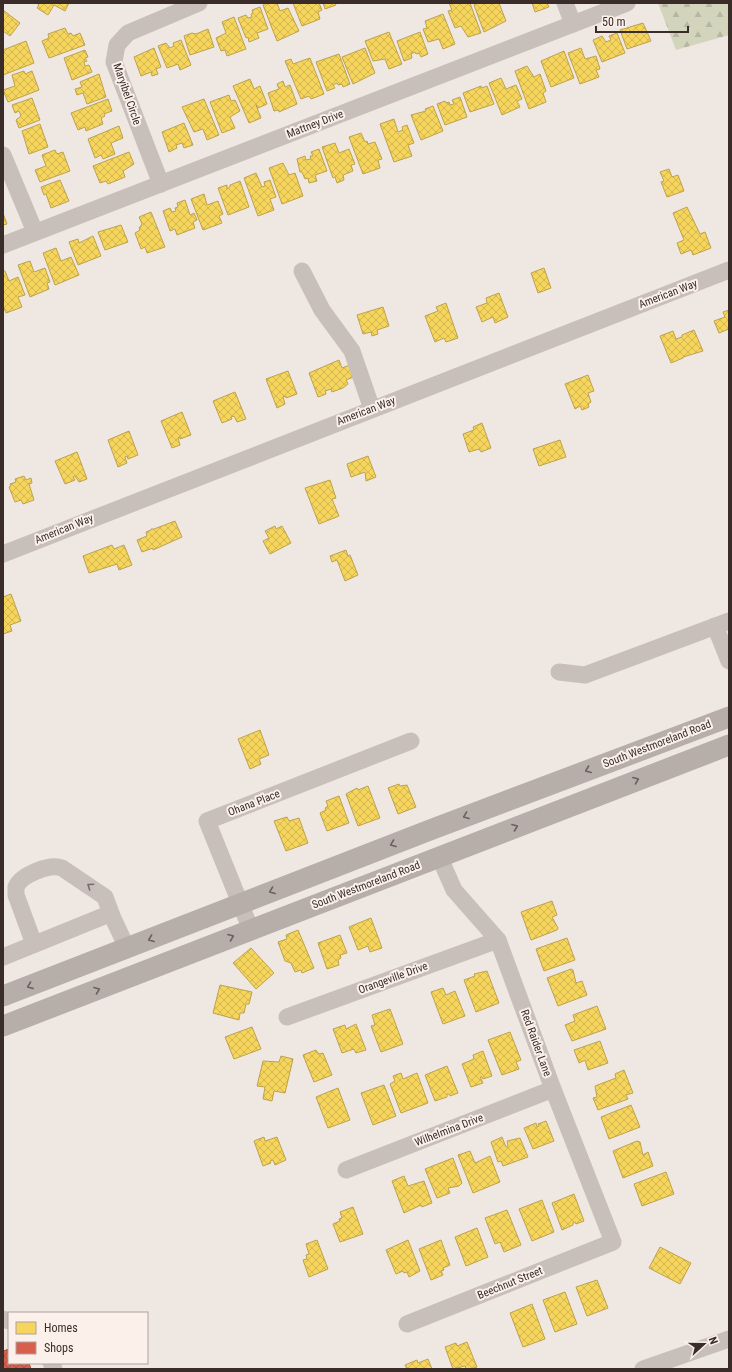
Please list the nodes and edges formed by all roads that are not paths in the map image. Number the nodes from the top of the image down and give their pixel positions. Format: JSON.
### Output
{"nodes":[{"id":1,"x":199,"y":3,"type":"edge"},
{"id":2,"x":565,"y":3,"type":"edge"},
{"id":3,"x":627,"y":3,"type":"edge"},
{"id":4,"x":573,"y":24,"type":"junction"},
{"id":5,"x":3,"y":155,"type":"edge"},
{"id":6,"x":161,"y":184,"type":"junction"},
{"id":7,"x":35,"y":232,"type":"junction"},
{"id":8,"x":3,"y":244,"type":"edge"},
{"id":9,"x":729,"y":270,"type":"edge"},
{"id":10,"x":302,"y":271,"type":"dead end"},
{"id":11,"x":372,"y":409,"type":"junction"},
{"id":12,"x":3,"y":554,"type":"edge"},
{"id":13,"x":722,"y":624,"type":"edge"},
{"id":14,"x":729,"y":661,"type":"edge"},
{"id":15,"x":559,"y":672,"type":"dead end"},
{"id":16,"x":729,"y":717,"type":"edge"},
{"id":17,"x":411,"y":741,"type":"dead end"},
{"id":18,"x":729,"y":744,"type":"edge"},
{"id":19,"x":430,"y":830,"type":"junction"},
{"id":20,"x":439,"y":856,"type":"junction"},
{"id":21,"x":240,"y":904,"type":"junction"},
{"id":22,"x":112,"y":916,"type":"junction"},
{"id":23,"x":251,"y":930,"type":"junction"},
{"id":24,"x":498,"y":940,"type":"junction"},
{"id":25,"x":34,"y":944,"type":"junction"},
{"id":26,"x":120,"y":951,"type":"junction"},
{"id":27,"x":3,"y":957,"type":"edge"},
{"id":28,"x":123,"y":979,"type":"junction"},
{"id":29,"x":3,"y":996,"type":"edge"},
{"id":30,"x":287,"y":1017,"type":"dead end"},
{"id":31,"x":3,"y":1026,"type":"edge"},
{"id":32,"x":553,"y":1090,"type":"junction"},
{"id":33,"x":346,"y":1170,"type":"dead end"},
{"id":34,"x":613,"y":1242,"type":"joint"},
{"id":35,"x":407,"y":1324,"type":"dead end"},
{"id":36,"x":729,"y":1339,"type":"edge"},
{"id":37,"x":643,"y":1369,"type":"edge"}],
"edges":[{"from":1,"to":6,"type":"street","name":"Maryibel Circle"},
{"from":2,"to":4,"type":"street"},
{"from":3,"to":4,"type":"street","name":"Mattney Drive"},
{"from":4,"to":6,"type":"street","name":"Mattney Drive"},
{"from":5,"to":7,"type":"street"},
{"from":6,"to":7,"type":"street","name":"Mattney Drive"},
{"from":7,"to":8,"type":"street","name":"Mattney Drive"},
{"from":9,"to":11,"type":"street","name":"American Way"},
{"from":10,"to":11,"type":"street"},
{"from":11,"to":12,"type":"street","name":"American Way"},
{"from":13,"to":14,"type":"street"},
{"from":13,"to":15,"type":"street"},
{"from":16,"to":19,"type":"main road","name":"South Westmoreland Road","one_way":true},
{"from":17,"to":21,"type":"street","name":"Ohana Place"},
{"from":20,"to":18,"type":"main road","name":"South Westmoreland Road","one_way":true},
{"from":19,"to":20,"type":"main road"},
{"from":19,"to":21,"type":"main road","name":"South Westmoreland Road","one_way":true},
{"from":20,"to":23,"type":"main road","name":"South Westmoreland Road"},
{"from":20,"to":24,"type":"street","name":"Red Raider Lane"},
{"from":21,"to":23,"type":"street","name":"Ohana Place"},
{"from":21,"to":26,"type":"main road","name":"South Westmoreland Road","one_way":true},
{"from":22,"to":25,"type":"street"},
{"from":22,"to":25,"type":"street","one_way":true},
{"from":22,"to":26,"type":"street"},
{"from":28,"to":23,"type":"main road","name":"South Westmoreland Road","one_way":true},
{"from":24,"to":30,"type":"street","name":"Orangeville Drive"},
{"from":24,"to":32,"type":"street","name":"Red Raider Lane"},
{"from":25,"to":27,"type":"street"},
{"from":26,"to":28,"type":"main road"},
{"from":26,"to":29,"type":"main road","name":"South Westmoreland Road","one_way":true},
{"from":31,"to":28,"type":"main road","name":"South Westmoreland Road","one_way":true},
{"from":32,"to":33,"type":"street","name":"Wilhelmina Drive"},
{"from":32,"to":34,"type":"street","name":"Red Raider Lane"},
{"from":34,"to":35,"type":"street","name":"Beechnut Street"},
{"from":36,"to":37,"type":"street"}]}
